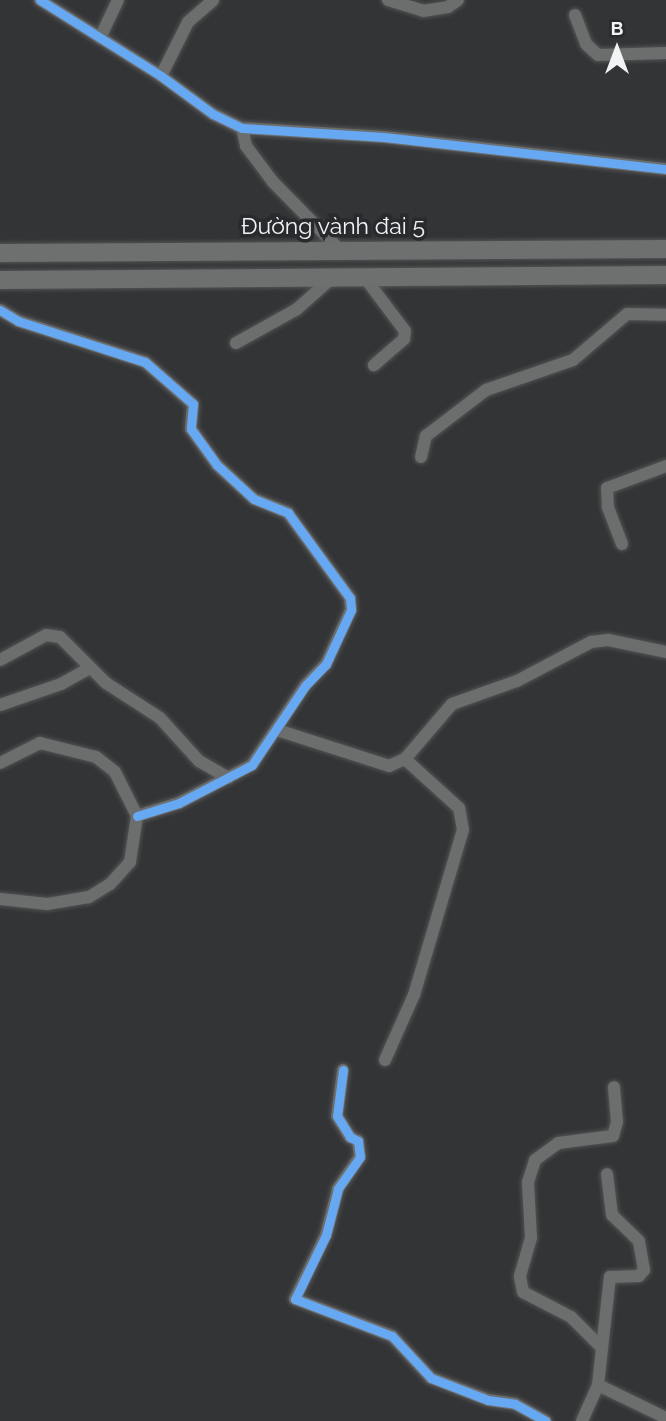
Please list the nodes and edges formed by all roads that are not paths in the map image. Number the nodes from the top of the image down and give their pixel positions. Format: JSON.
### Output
{"nodes":[{"id":1,"x":40,"y":0,"type":"edge"},
{"id":2,"x":118,"y":0,"type":"edge"},
{"id":3,"x":213,"y":0,"type":"edge"},
{"id":4,"x":388,"y":0,"type":"edge"},
{"id":5,"x":458,"y":0,"type":"edge"},
{"id":6,"x":575,"y":15,"type":"dead end"},
{"id":7,"x":100,"y":38,"type":"junction"},
{"id":8,"x":666,"y":53,"type":"edge"},
{"id":9,"x":162,"y":76,"type":"junction"},
{"id":10,"x":242,"y":128,"type":"junction"},
{"id":11,"x":666,"y":169,"type":"edge"},
{"id":12,"x":666,"y":249,"type":"edge"},
{"id":13,"x":341,"y":251,"type":"junction"},
{"id":14,"x":0,"y":253,"type":"edge"},
{"id":15,"x":666,"y":275,"type":"edge"},
{"id":16,"x":332,"y":278,"type":"junction"},
{"id":17,"x":365,"y":278,"type":"junction"},
{"id":18,"x":0,"y":280,"type":"edge"},
{"id":19,"x":0,"y":310,"type":"edge"},
{"id":20,"x":666,"y":316,"type":"edge"},
{"id":21,"x":236,"y":343,"type":"dead end"},
{"id":22,"x":374,"y":365,"type":"dead end"},
{"id":23,"x":421,"y":457,"type":"dead end"},
{"id":24,"x":666,"y":466,"type":"edge"},
{"id":25,"x":622,"y":544,"type":"dead end"},
{"id":26,"x":666,"y":652,"type":"edge"},
{"id":27,"x":0,"y":660,"type":"edge"},
{"id":28,"x":90,"y":668,"type":"junction"},
{"id":29,"x":0,"y":705,"type":"edge"},
{"id":30,"x":277,"y":730,"type":"junction"},
{"id":31,"x":405,"y":759,"type":"junction"},
{"id":32,"x":0,"y":763,"type":"edge"},
{"id":33,"x":228,"y":778,"type":"junction"},
{"id":34,"x":137,"y":816,"type":"junction"},
{"id":35,"x":0,"y":899,"type":"edge"},
{"id":36,"x":385,"y":1060,"type":"dead end"},
{"id":37,"x":342,"y":1070,"type":"dead end"},
{"id":38,"x":614,"y":1087,"type":"dead end"},
{"id":39,"x":607,"y":1174,"type":"dead end"},
{"id":40,"x":600,"y":1346,"type":"junction"},
{"id":41,"x":598,"y":1385,"type":"junction"},
{"id":42,"x":666,"y":1418,"type":"edge"},
{"id":43,"x":546,"y":1421,"type":"edge"},
{"id":44,"x":582,"y":1421,"type":"edge"}],
"edges":[{"from":1,"to":7,"type":"street"},
{"from":2,"to":7,"type":"street"},
{"from":3,"to":9,"type":"street"},
{"from":4,"to":5,"type":"street"},
{"from":6,"to":8,"type":"street"},
{"from":7,"to":9,"type":"street"},
{"from":9,"to":10,"type":"street"},
{"from":10,"to":11,"type":"street"},
{"from":10,"to":13,"type":"street"},
{"from":12,"to":13,"type":"main road","name":"Đường vành đai 5"},
{"from":13,"to":14,"type":"main road","name":"Đường vành đai 5"},
{"from":15,"to":17,"type":"main road"},
{"from":16,"to":17,"type":"main road"},
{"from":16,"to":18,"type":"main road"},
{"from":16,"to":21,"type":"street"},
{"from":17,"to":22,"type":"street"},
{"from":19,"to":30,"type":"street"},
{"from":20,"to":23,"type":"street"},
{"from":24,"to":25,"type":"street"},
{"from":26,"to":31,"type":"street"},
{"from":27,"to":28,"type":"street"},
{"from":28,"to":29,"type":"street"},
{"from":28,"to":33,"type":"street"},
{"from":30,"to":31,"type":"street"},
{"from":30,"to":33,"type":"street"},
{"from":31,"to":36,"type":"street"},
{"from":32,"to":34,"type":"street"},
{"from":33,"to":34,"type":"street"},
{"from":34,"to":35,"type":"street"},
{"from":37,"to":43,"type":"street"},
{"from":38,"to":40,"type":"street"},
{"from":39,"to":40,"type":"street"},
{"from":40,"to":41,"type":"street"},
{"from":41,"to":42,"type":"street"},
{"from":41,"to":44,"type":"street"}]}
